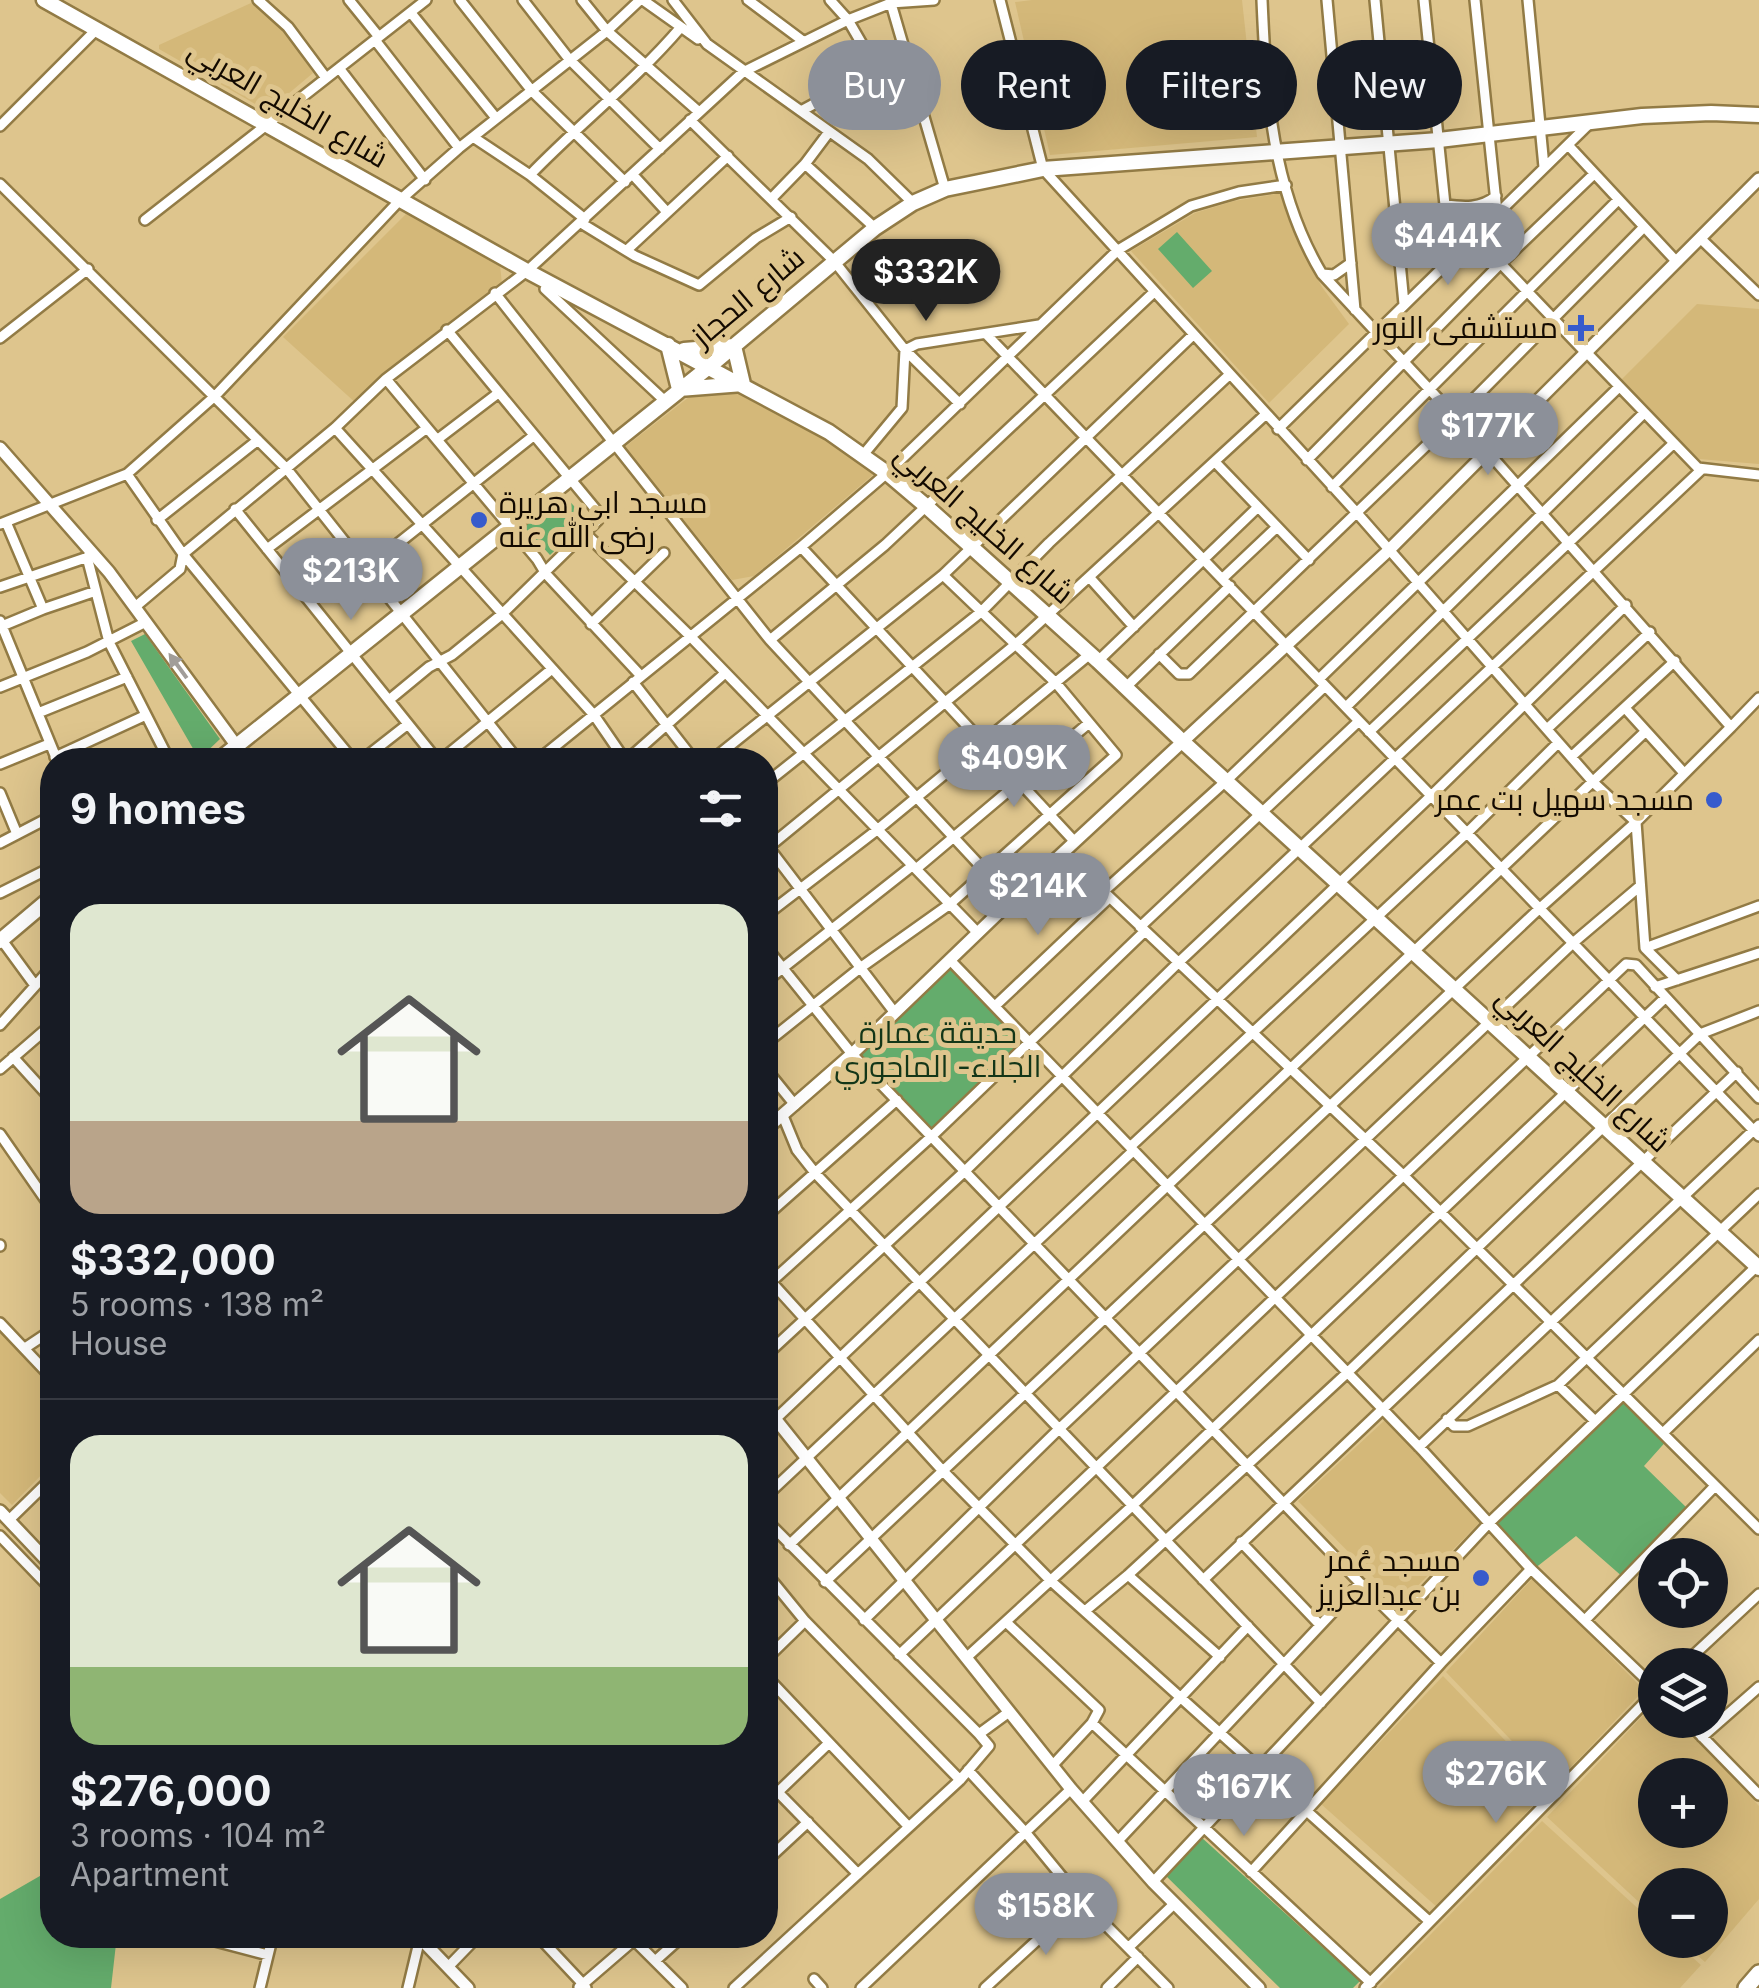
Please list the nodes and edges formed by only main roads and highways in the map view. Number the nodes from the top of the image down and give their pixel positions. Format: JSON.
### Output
{"nodes":[{"id":1,"x":44,"y":0,"type":"edge"},
{"id":2,"x":1759,"y":115,"type":"edge"},
{"id":3,"x":734,"y":346,"type":"junction"},
{"id":4,"x":673,"y":347,"type":"junction"},
{"id":5,"x":710,"y":366,"type":"junction"},
{"id":6,"x":743,"y":384,"type":"junction"},
{"id":7,"x":679,"y":388,"type":"junction"},
{"id":8,"x":232,"y":748,"type":"edge"},
{"id":9,"x":40,"y":907,"type":"edge"},
{"id":10,"x":0,"y":939,"type":"edge"},
{"id":11,"x":1758,"y":1266,"type":"edge"},
{"id":12,"x":1759,"y":1974,"type":"edge"},
{"id":13,"x":1746,"y":1988,"type":"edge"}],
"edges":[{"from":1,"to":4,"type":"main road","name":"شارع الخليج العربي"},
{"from":2,"to":3,"type":"main road","name":"شارع الحجاز"},
{"from":3,"to":4,"type":"main road"},
{"from":3,"to":5,"type":"main road","name":"شارع الحجاز"},
{"from":3,"to":6,"type":"main road"},
{"from":4,"to":5,"type":"main road","name":"شارع الخليج العربي"},
{"from":4,"to":7,"type":"main road"},
{"from":5,"to":6,"type":"main road","name":"شارع الخليج العربي"},
{"from":5,"to":7,"type":"main road","name":"شارع الحجاز"},
{"from":6,"to":7,"type":"main road"},
{"from":6,"to":11,"type":"main road","name":"شارع الخليج العربي"},
{"from":7,"to":8,"type":"main road","name":"شارع الحجاز"},
{"from":9,"to":10,"type":"main road"},
{"from":12,"to":13,"type":"main road"}]}
